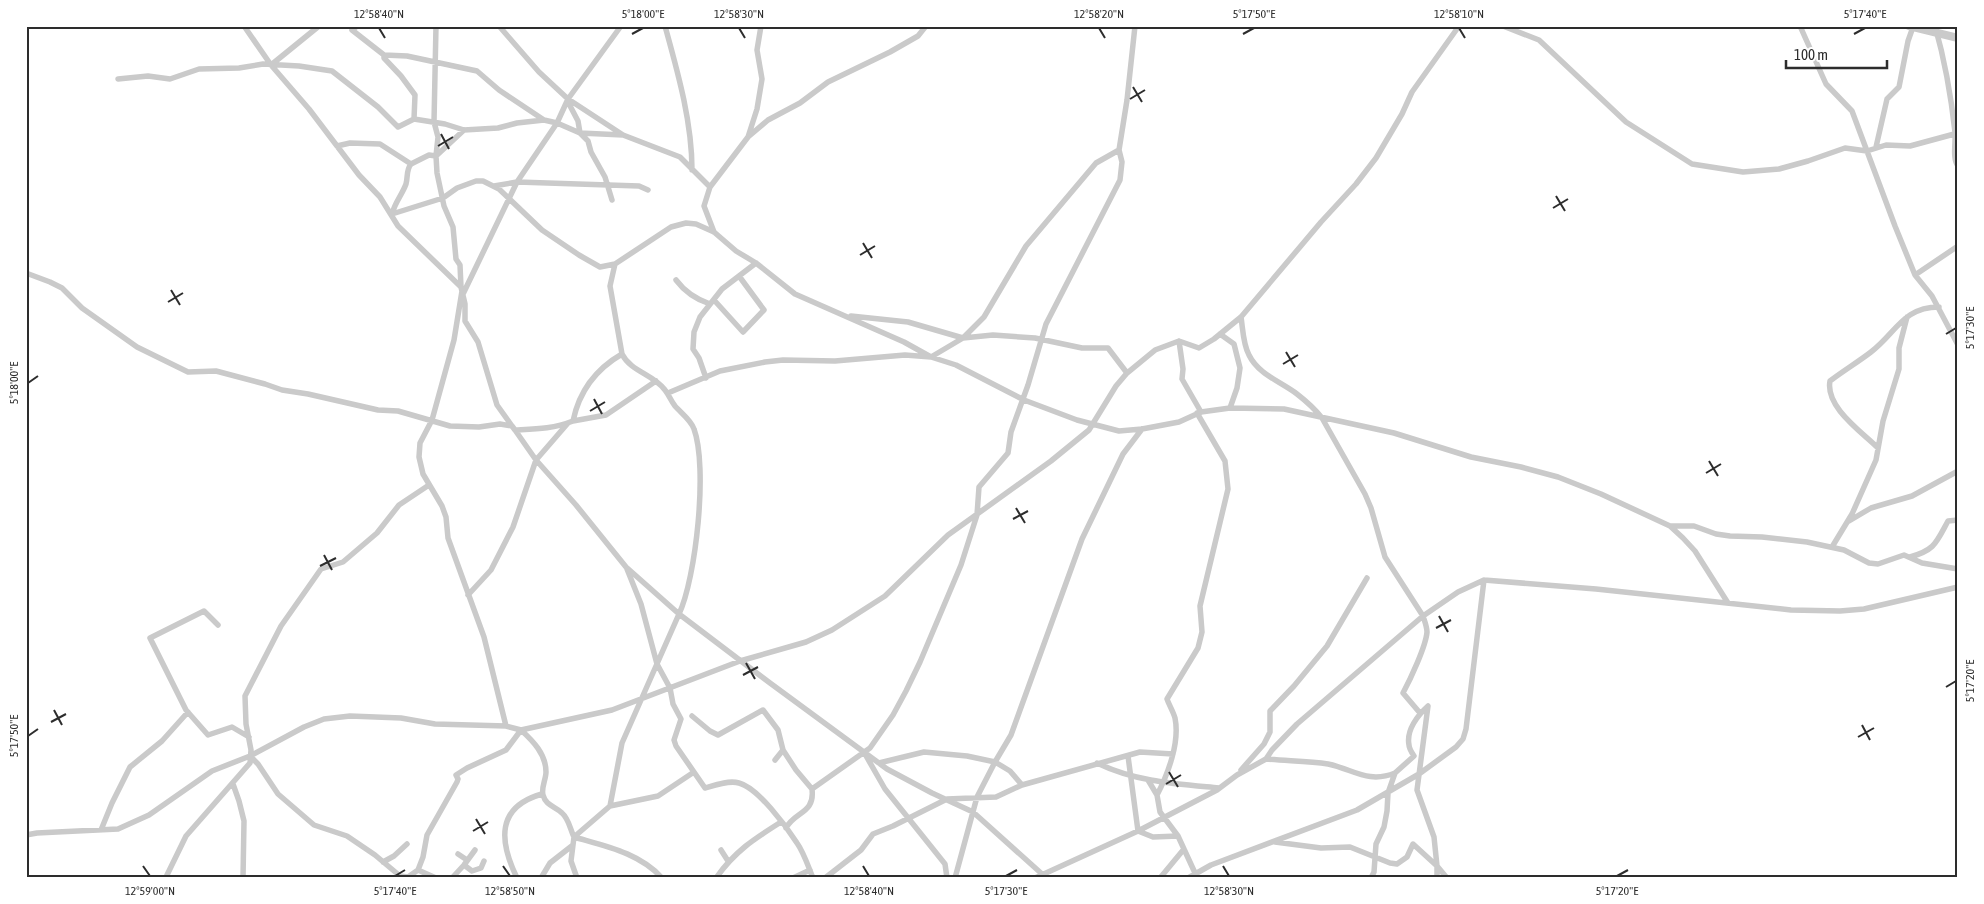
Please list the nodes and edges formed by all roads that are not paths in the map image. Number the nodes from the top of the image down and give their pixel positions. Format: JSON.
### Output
{"nodes":[{"id":1,"x":244,"y":26,"type":"edge"},
{"id":2,"x":319,"y":26,"type":"edge"},
{"id":3,"x":356,"y":26,"type":"edge"},
{"id":4,"x":436,"y":26,"type":"edge"},
{"id":5,"x":500,"y":26,"type":"edge"},
{"id":6,"x":621,"y":26,"type":"edge"},
{"id":7,"x":665,"y":26,"type":"edge"},
{"id":8,"x":761,"y":26,"type":"edge"},
{"id":9,"x":926,"y":26,"type":"edge"},
{"id":10,"x":1135,"y":26,"type":"edge"},
{"id":11,"x":1459,"y":26,"type":"edge"},
{"id":12,"x":1503,"y":26,"type":"edge"},
{"id":13,"x":1800,"y":26,"type":"edge"},
{"id":14,"x":1911,"y":27,"type":"edge"},
{"id":15,"x":1936,"y":29,"type":"edge"},
{"id":16,"x":1958,"y":38,"type":"edge"},
{"id":17,"x":384,"y":55,"type":"junction"},
{"id":18,"x":435,"y":62,"type":"junction"},
{"id":19,"x":271,"y":65,"type":"junction"},
{"id":20,"x":118,"y":79,"type":"dead end"},
{"id":21,"x":568,"y":100,"type":"junction"},
{"id":22,"x":414,"y":119,"type":"junction"},
{"id":23,"x":544,"y":120,"type":"junction"},
{"id":24,"x":434,"y":122,"type":"junction"},
{"id":25,"x":557,"y":124,"type":"junction"},
{"id":26,"x":464,"y":130,"type":"junction"},
{"id":27,"x":580,"y":133,"type":"junction"},
{"id":28,"x":1956,"y":133,"type":"edge"},
{"id":29,"x":623,"y":135,"type":"junction"},
{"id":30,"x":748,"y":136,"type":"junction"},
{"id":31,"x":338,"y":146,"type":"junction"},
{"id":32,"x":1876,"y":147,"type":"junction"},
{"id":33,"x":1119,"y":150,"type":"junction"},
{"id":34,"x":1867,"y":151,"type":"junction"},
{"id":35,"x":436,"y":156,"type":"junction"},
{"id":36,"x":411,"y":164,"type":"junction"},
{"id":37,"x":1958,"y":166,"type":"edge"},
{"id":38,"x":692,"y":170,"type":"junction"},
{"id":39,"x":517,"y":182,"type":"junction"},
{"id":40,"x":494,"y":186,"type":"junction"},
{"id":41,"x":608,"y":186,"type":"junction"},
{"id":42,"x":710,"y":187,"type":"junction"},
{"id":43,"x":648,"y":190,"type":"dead end"},
{"id":44,"x":443,"y":198,"type":"junction"},
{"id":45,"x":510,"y":199,"type":"junction"},
{"id":46,"x":612,"y":200,"type":"dead end"},
{"id":47,"x":392,"y":214,"type":"junction"},
{"id":48,"x":714,"y":232,"type":"junction"},
{"id":49,"x":1958,"y":246,"type":"edge"},
{"id":50,"x":756,"y":263,"type":"junction"},
{"id":51,"x":615,"y":264,"type":"junction"},
{"id":52,"x":26,"y":274,"type":"edge"},
{"id":53,"x":1915,"y":275,"type":"junction"},
{"id":54,"x":739,"y":276,"type":"junction"},
{"id":55,"x":676,"y":280,"type":"dead end"},
{"id":56,"x":462,"y":291,"type":"junction"},
{"id":57,"x":712,"y":302,"type":"junction"},
{"id":58,"x":1939,"y":307,"type":"junction"},
{"id":59,"x":846,"y":316,"type":"junction"},
{"id":60,"x":1241,"y":317,"type":"junction"},
{"id":61,"x":1907,"y":317,"type":"junction"},
{"id":62,"x":1220,"y":334,"type":"junction"},
{"id":63,"x":963,"y":338,"type":"junction"},
{"id":64,"x":1041,"y":339,"type":"junction"},
{"id":65,"x":1179,"y":341,"type":"junction"},
{"id":66,"x":1958,"y":345,"type":"edge"},
{"id":67,"x":622,"y":354,"type":"junction"},
{"id":68,"x":931,"y":358,"type":"junction"},
{"id":69,"x":1127,"y":373,"type":"junction"},
{"id":70,"x":706,"y":378,"type":"junction"},
{"id":71,"x":656,"y":381,"type":"junction"},
{"id":72,"x":668,"y":393,"type":"junction"},
{"id":73,"x":1023,"y":400,"type":"junction"},
{"id":74,"x":1230,"y":408,"type":"junction"},
{"id":75,"x":1199,"y":413,"type":"junction"},
{"id":76,"x":1322,"y":418,"type":"junction"},
{"id":77,"x":432,"y":420,"type":"junction"},
{"id":78,"x":570,"y":422,"type":"junction"},
{"id":79,"x":1094,"y":424,"type":"junction"},
{"id":80,"x":514,"y":428,"type":"junction"},
{"id":81,"x":1142,"y":429,"type":"junction"},
{"id":82,"x":1878,"y":448,"type":"junction"},
{"id":83,"x":536,"y":460,"type":"junction"},
{"id":84,"x":1958,"y":471,"type":"edge"},
{"id":85,"x":429,"y":485,"type":"junction"},
{"id":86,"x":977,"y":515,"type":"junction"},
{"id":87,"x":1958,"y":520,"type":"edge"},
{"id":88,"x":1846,"y":524,"type":"junction"},
{"id":89,"x":1670,"y":526,"type":"junction"},
{"id":90,"x":1832,"y":547,"type":"junction"},
{"id":91,"x":1910,"y":557,"type":"junction"},
{"id":92,"x":626,"y":567,"type":"junction"},
{"id":93,"x":1958,"y":569,"type":"edge"},
{"id":94,"x":1367,"y":578,"type":"dead end"},
{"id":95,"x":1484,"y":580,"type":"junction"},
{"id":96,"x":1958,"y":588,"type":"edge"},
{"id":97,"x":468,"y":595,"type":"junction"},
{"id":98,"x":1728,"y":603,"type":"junction"},
{"id":99,"x":680,"y":614,"type":"junction"},
{"id":100,"x":1423,"y":616,"type":"junction"},
{"id":101,"x":218,"y":626,"type":"dead end"},
{"id":102,"x":740,"y":661,"type":"junction"},
{"id":103,"x":657,"y":664,"type":"junction"},
{"id":104,"x":670,"y":688,"type":"junction"},
{"id":105,"x":640,"y":700,"type":"junction"},
{"id":106,"x":188,"y":712,"type":"junction"},
{"id":107,"x":1420,"y":713,"type":"junction"},
{"id":108,"x":692,"y":716,"type":"dead end"},
{"id":109,"x":506,"y":726,"type":"junction"},
{"id":110,"x":521,"y":730,"type":"junction"},
{"id":111,"x":248,"y":737,"type":"junction"},
{"id":112,"x":784,"y":750,"type":"junction"},
{"id":113,"x":864,"y":752,"type":"junction"},
{"id":114,"x":1173,"y":754,"type":"junction"},
{"id":115,"x":250,"y":756,"type":"junction"},
{"id":116,"x":1128,"y":756,"type":"junction"},
{"id":117,"x":1266,"y":759,"type":"junction"},
{"id":118,"x":775,"y":760,"type":"dead end"},
{"id":119,"x":995,"y":762,"type":"junction"},
{"id":120,"x":879,"y":763,"type":"junction"},
{"id":121,"x":1097,"y":764,"type":"junction"},
{"id":122,"x":694,"y":772,"type":"junction"},
{"id":123,"x":1395,"y":773,"type":"junction"},
{"id":124,"x":1418,"y":774,"type":"junction"},
{"id":125,"x":1237,"y":775,"type":"junction"},
{"id":126,"x":1131,"y":777,"type":"junction"},
{"id":127,"x":1148,"y":780,"type":"junction"},
{"id":128,"x":232,"y":784,"type":"junction"},
{"id":129,"x":1163,"y":784,"type":"junction"},
{"id":130,"x":1022,"y":785,"type":"junction"},
{"id":131,"x":1220,"y":788,"type":"junction"},
{"id":132,"x":812,"y":789,"type":"junction"},
{"id":133,"x":1388,"y":793,"type":"junction"},
{"id":134,"x":542,"y":794,"type":"junction"},
{"id":135,"x":1156,"y":795,"type":"junction"},
{"id":136,"x":977,"y":797,"type":"junction"},
{"id":137,"x":947,"y":799,"type":"junction"},
{"id":138,"x":610,"y":806,"type":"junction"},
{"id":139,"x":973,"y":812,"type":"junction"},
{"id":140,"x":908,"y":818,"type":"junction"},
{"id":141,"x":1163,"y":818,"type":"junction"},
{"id":142,"x":781,"y":822,"type":"junction"},
{"id":143,"x":786,"y":828,"type":"junction"},
{"id":144,"x":101,"y":830,"type":"junction"},
{"id":145,"x":1138,"y":831,"type":"junction"},
{"id":146,"x":26,"y":835,"type":"edge"},
{"id":147,"x":1178,"y":836,"type":"junction"},
{"id":148,"x":574,"y":837,"type":"junction"},
{"id":149,"x":1274,"y":842,"type":"junction"},
{"id":150,"x":407,"y":844,"type":"dead end"},
{"id":151,"x":573,"y":845,"type":"junction"},
{"id":152,"x":1184,"y":849,"type":"junction"},
{"id":153,"x":475,"y":850,"type":"dead end"},
{"id":154,"x":721,"y":850,"type":"dead end"},
{"id":155,"x":458,"y":854,"type":"dead end"},
{"id":156,"x":1375,"y":856,"type":"junction"},
{"id":157,"x":484,"y":861,"type":"dead end"},
{"id":158,"x":728,"y":861,"type":"junction"},
{"id":159,"x":383,"y":862,"type":"junction"},
{"id":160,"x":466,"y":863,"type":"junction"},
{"id":161,"x":1437,"y":866,"type":"junction"},
{"id":162,"x":418,"y":870,"type":"junction"},
{"id":163,"x":810,"y":870,"type":"junction"},
{"id":164,"x":1194,"y":873,"type":"junction"},
{"id":165,"x":1042,"y":874,"type":"junction"},
{"id":166,"x":167,"y":875,"type":"dead end"},
{"id":167,"x":399,"y":877,"type":"edge"},
{"id":168,"x":243,"y":878,"type":"edge"},
{"id":169,"x":436,"y":878,"type":"edge"},
{"id":170,"x":452,"y":878,"type":"edge"},
{"id":171,"x":517,"y":878,"type":"edge"},
{"id":172,"x":541,"y":878,"type":"edge"},
{"id":173,"x":578,"y":878,"type":"edge"},
{"id":174,"x":662,"y":878,"type":"edge"},
{"id":175,"x":716,"y":878,"type":"edge"},
{"id":176,"x":793,"y":878,"type":"edge"},
{"id":177,"x":813,"y":878,"type":"edge"},
{"id":178,"x":825,"y":878,"type":"edge"},
{"id":179,"x":947,"y":878,"type":"edge"},
{"id":180,"x":956,"y":878,"type":"edge"},
{"id":181,"x":1035,"y":878,"type":"edge"},
{"id":182,"x":1160,"y":878,"type":"edge"},
{"id":183,"x":1188,"y":878,"type":"edge"},
{"id":184,"x":1371,"y":878,"type":"edge"},
{"id":185,"x":1437,"y":878,"type":"edge"},
{"id":186,"x":1447,"y":878,"type":"edge"}],
"edges":[{"from":1,"to":19,"type":"street"},
{"from":2,"to":19,"type":"street"},
{"from":3,"to":17,"type":"street"},
{"from":4,"to":18,"type":"street"},
{"from":5,"to":21,"type":"street"},
{"from":6,"to":21,"type":"street"},
{"from":7,"to":38,"type":"street"},
{"from":8,"to":30,"type":"street"},
{"from":9,"to":30,"type":"street"},
{"from":10,"to":33,"type":"street"},
{"from":11,"to":60,"type":"street"},
{"from":12,"to":34,"type":"street"},
{"from":13,"to":34,"type":"street"},
{"from":14,"to":15,"type":"street"},
{"from":14,"to":32,"type":"street"},
{"from":15,"to":16,"type":"street"},
{"from":15,"to":28,"type":"street"},
{"from":17,"to":18,"type":"street"},
{"from":17,"to":22,"type":"street"},
{"from":18,"to":23,"type":"street"},
{"from":18,"to":24,"type":"street"},
{"from":19,"to":20,"type":"street"},
{"from":19,"to":22,"type":"street"},
{"from":19,"to":31,"type":"street"},
{"from":21,"to":25,"type":"street"},
{"from":21,"to":27,"type":"street"},
{"from":21,"to":29,"type":"street"},
{"from":22,"to":24,"type":"street"},
{"from":23,"to":25,"type":"street"},
{"from":23,"to":26,"type":"street"},
{"from":24,"to":26,"type":"street"},
{"from":24,"to":35,"type":"street"},
{"from":25,"to":27,"type":"street"},
{"from":25,"to":39,"type":"street"},
{"from":26,"to":35,"type":"street"},
{"from":27,"to":29,"type":"street"},
{"from":27,"to":41,"type":"street"},
{"from":28,"to":32,"type":"street"},
{"from":28,"to":37,"type":"street"},
{"from":29,"to":38,"type":"street"},
{"from":30,"to":42,"type":"street"},
{"from":31,"to":36,"type":"street"},
{"from":31,"to":47,"type":"street"},
{"from":32,"to":34,"type":"street"},
{"from":33,"to":63,"type":"street"},
{"from":33,"to":64,"type":"street"},
{"from":34,"to":53,"type":"street"},
{"from":35,"to":36,"type":"street"},
{"from":35,"to":44,"type":"street"},
{"from":36,"to":47,"type":"street"},
{"from":38,"to":42,"type":"street"},
{"from":39,"to":40,"type":"street"},
{"from":39,"to":41,"type":"street"},
{"from":39,"to":45,"type":"street"},
{"from":40,"to":44,"type":"street"},
{"from":40,"to":45,"type":"street"},
{"from":41,"to":43,"type":"street"},
{"from":41,"to":46,"type":"street"},
{"from":42,"to":48,"type":"street"},
{"from":44,"to":47,"type":"street"},
{"from":44,"to":56,"type":"street"},
{"from":45,"to":51,"type":"street"},
{"from":45,"to":56,"type":"street"},
{"from":47,"to":56,"type":"street"},
{"from":48,"to":50,"type":"street"},
{"from":48,"to":51,"type":"street"},
{"from":49,"to":53,"type":"street"},
{"from":50,"to":54,"type":"street"},
{"from":50,"to":59,"type":"street"},
{"from":51,"to":67,"type":"street"},
{"from":52,"to":77,"type":"street"},
{"from":53,"to":58,"type":"street"},
{"from":54,"to":57,"type":"street"},
{"from":54,"to":57,"type":"street"},
{"from":55,"to":57,"type":"street"},
{"from":56,"to":77,"type":"street"},
{"from":56,"to":80,"type":"street"},
{"from":57,"to":70,"type":"street"},
{"from":58,"to":61,"type":"street"},
{"from":58,"to":66,"type":"street"},
{"from":59,"to":63,"type":"street"},
{"from":59,"to":68,"type":"street"},
{"from":60,"to":62,"type":"street"},
{"from":60,"to":76,"type":"street"},
{"from":61,"to":82,"type":"street"},
{"from":61,"to":82,"type":"street"},
{"from":62,"to":65,"type":"street"},
{"from":62,"to":74,"type":"street"},
{"from":63,"to":64,"type":"street"},
{"from":63,"to":68,"type":"street"},
{"from":64,"to":69,"type":"street"},
{"from":64,"to":73,"type":"street"},
{"from":65,"to":69,"type":"street"},
{"from":65,"to":75,"type":"street"},
{"from":67,"to":71,"type":"street"},
{"from":67,"to":78,"type":"street"},
{"from":68,"to":70,"type":"street"},
{"from":68,"to":73,"type":"street"},
{"from":69,"to":79,"type":"street"},
{"from":70,"to":72,"type":"street"},
{"from":71,"to":72,"type":"street"},
{"from":71,"to":78,"type":"street"},
{"from":72,"to":99,"type":"street"},
{"from":73,"to":79,"type":"street"},
{"from":73,"to":86,"type":"street"},
{"from":74,"to":75,"type":"street"},
{"from":74,"to":76,"type":"street"},
{"from":75,"to":81,"type":"street"},
{"from":75,"to":114,"type":"street"},
{"from":76,"to":89,"type":"street"},
{"from":76,"to":100,"type":"street"},
{"from":77,"to":80,"type":"street"},
{"from":77,"to":85,"type":"street"},
{"from":78,"to":80,"type":"street"},
{"from":78,"to":83,"type":"street"},
{"from":79,"to":81,"type":"street"},
{"from":79,"to":86,"type":"street"},
{"from":80,"to":83,"type":"street"},
{"from":81,"to":119,"type":"street"},
{"from":82,"to":88,"type":"street"},
{"from":83,"to":92,"type":"street"},
{"from":83,"to":97,"type":"street"},
{"from":84,"to":88,"type":"street"},
{"from":85,"to":97,"type":"street"},
{"from":85,"to":111,"type":"street"},
{"from":86,"to":102,"type":"street"},
{"from":86,"to":113,"type":"street"},
{"from":87,"to":91,"type":"street"},
{"from":88,"to":90,"type":"street"},
{"from":89,"to":90,"type":"street"},
{"from":89,"to":98,"type":"street"},
{"from":90,"to":91,"type":"street"},
{"from":91,"to":93,"type":"street"},
{"from":92,"to":99,"type":"street"},
{"from":92,"to":103,"type":"street"},
{"from":94,"to":125,"type":"street"},
{"from":95,"to":98,"type":"street"},
{"from":95,"to":100,"type":"street"},
{"from":95,"to":124,"type":"street"},
{"from":96,"to":98,"type":"street"},
{"from":97,"to":109,"type":"street"},
{"from":99,"to":102,"type":"street"},
{"from":99,"to":103,"type":"street"},
{"from":100,"to":107,"type":"street"},
{"from":100,"to":117,"type":"street"},
{"from":101,"to":106,"type":"street"},
{"from":102,"to":104,"type":"street"},
{"from":102,"to":113,"type":"street"},
{"from":103,"to":104,"type":"street"},
{"from":103,"to":105,"type":"street"},
{"from":104,"to":105,"type":"street"},
{"from":104,"to":122,"type":"street"},
{"from":105,"to":110,"type":"street"},
{"from":105,"to":138,"type":"street"},
{"from":106,"to":111,"type":"street"},
{"from":106,"to":144,"type":"street"},
{"from":107,"to":123,"type":"street"},
{"from":107,"to":124,"type":"street"},
{"from":108,"to":112,"type":"street"},
{"from":109,"to":110,"type":"street"},
{"from":109,"to":115,"type":"street"},
{"from":110,"to":134,"type":"street"},
{"from":110,"to":162,"type":"street"},
{"from":111,"to":115,"type":"street"},
{"from":112,"to":118,"type":"street"},
{"from":112,"to":132,"type":"street"},
{"from":113,"to":120,"type":"street"},
{"from":113,"to":132,"type":"street"},
{"from":113,"to":140,"type":"street"},
{"from":114,"to":116,"type":"street"},
{"from":114,"to":129,"type":"street"},
{"from":115,"to":128,"type":"street"},
{"from":115,"to":144,"type":"street"},
{"from":115,"to":159,"type":"street"},
{"from":116,"to":121,"type":"street"},
{"from":116,"to":126,"type":"street"},
{"from":117,"to":123,"type":"street"},
{"from":117,"to":125,"type":"street"},
{"from":119,"to":120,"type":"street"},
{"from":119,"to":130,"type":"street"},
{"from":119,"to":136,"type":"street"},
{"from":120,"to":137,"type":"street"},
{"from":121,"to":126,"type":"street"},
{"from":121,"to":130,"type":"street"},
{"from":122,"to":138,"type":"street"},
{"from":122,"to":142,"type":"street"},
{"from":123,"to":133,"type":"street"},
{"from":124,"to":133,"type":"street"},
{"from":124,"to":161,"type":"street"},
{"from":125,"to":131,"type":"street"},
{"from":126,"to":127,"type":"street"},
{"from":126,"to":145,"type":"street"},
{"from":127,"to":129,"type":"street"},
{"from":127,"to":135,"type":"street"},
{"from":128,"to":166,"type":"street"},
{"from":128,"to":168,"type":"street"},
{"from":129,"to":131,"type":"street"},
{"from":129,"to":135,"type":"street"},
{"from":130,"to":136,"type":"street"},
{"from":131,"to":141,"type":"street"},
{"from":132,"to":143,"type":"street"},
{"from":133,"to":149,"type":"street"},
{"from":133,"to":156,"type":"street"},
{"from":134,"to":148,"type":"street"},
{"from":134,"to":171,"type":"street"},
{"from":135,"to":141,"type":"street"},
{"from":136,"to":137,"type":"street"},
{"from":136,"to":139,"type":"street"},
{"from":137,"to":139,"type":"street"},
{"from":137,"to":140,"type":"street"},
{"from":138,"to":148,"type":"street"},
{"from":139,"to":165,"type":"street"},
{"from":139,"to":180,"type":"street"},
{"from":140,"to":178,"type":"street"},
{"from":140,"to":179,"type":"street"},
{"from":141,"to":145,"type":"street"},
{"from":141,"to":147,"type":"street"},
{"from":142,"to":143,"type":"street"},
{"from":142,"to":158,"type":"street"},
{"from":143,"to":163,"type":"street"},
{"from":144,"to":146,"type":"street"},
{"from":145,"to":147,"type":"street"},
{"from":145,"to":165,"type":"street"},
{"from":147,"to":152,"type":"street"},
{"from":148,"to":151,"type":"street"},
{"from":148,"to":174,"type":"street"},
{"from":149,"to":156,"type":"street"},
{"from":149,"to":164,"type":"street"},
{"from":150,"to":159,"type":"street"},
{"from":151,"to":172,"type":"street"},
{"from":151,"to":173,"type":"street"},
{"from":152,"to":164,"type":"street"},
{"from":152,"to":182,"type":"street"},
{"from":153,"to":160,"type":"street"},
{"from":154,"to":158,"type":"street"},
{"from":155,"to":160,"type":"street"},
{"from":156,"to":161,"type":"street"},
{"from":156,"to":184,"type":"street"},
{"from":157,"to":160,"type":"street"},
{"from":158,"to":175,"type":"street"},
{"from":159,"to":167,"type":"street"},
{"from":160,"to":170,"type":"street"},
{"from":161,"to":185,"type":"street"},
{"from":161,"to":186,"type":"street"},
{"from":162,"to":167,"type":"street"},
{"from":162,"to":169,"type":"street"},
{"from":163,"to":176,"type":"street"},
{"from":163,"to":177,"type":"street"},
{"from":164,"to":183,"type":"street"},
{"from":165,"to":181,"type":"street"}]}
